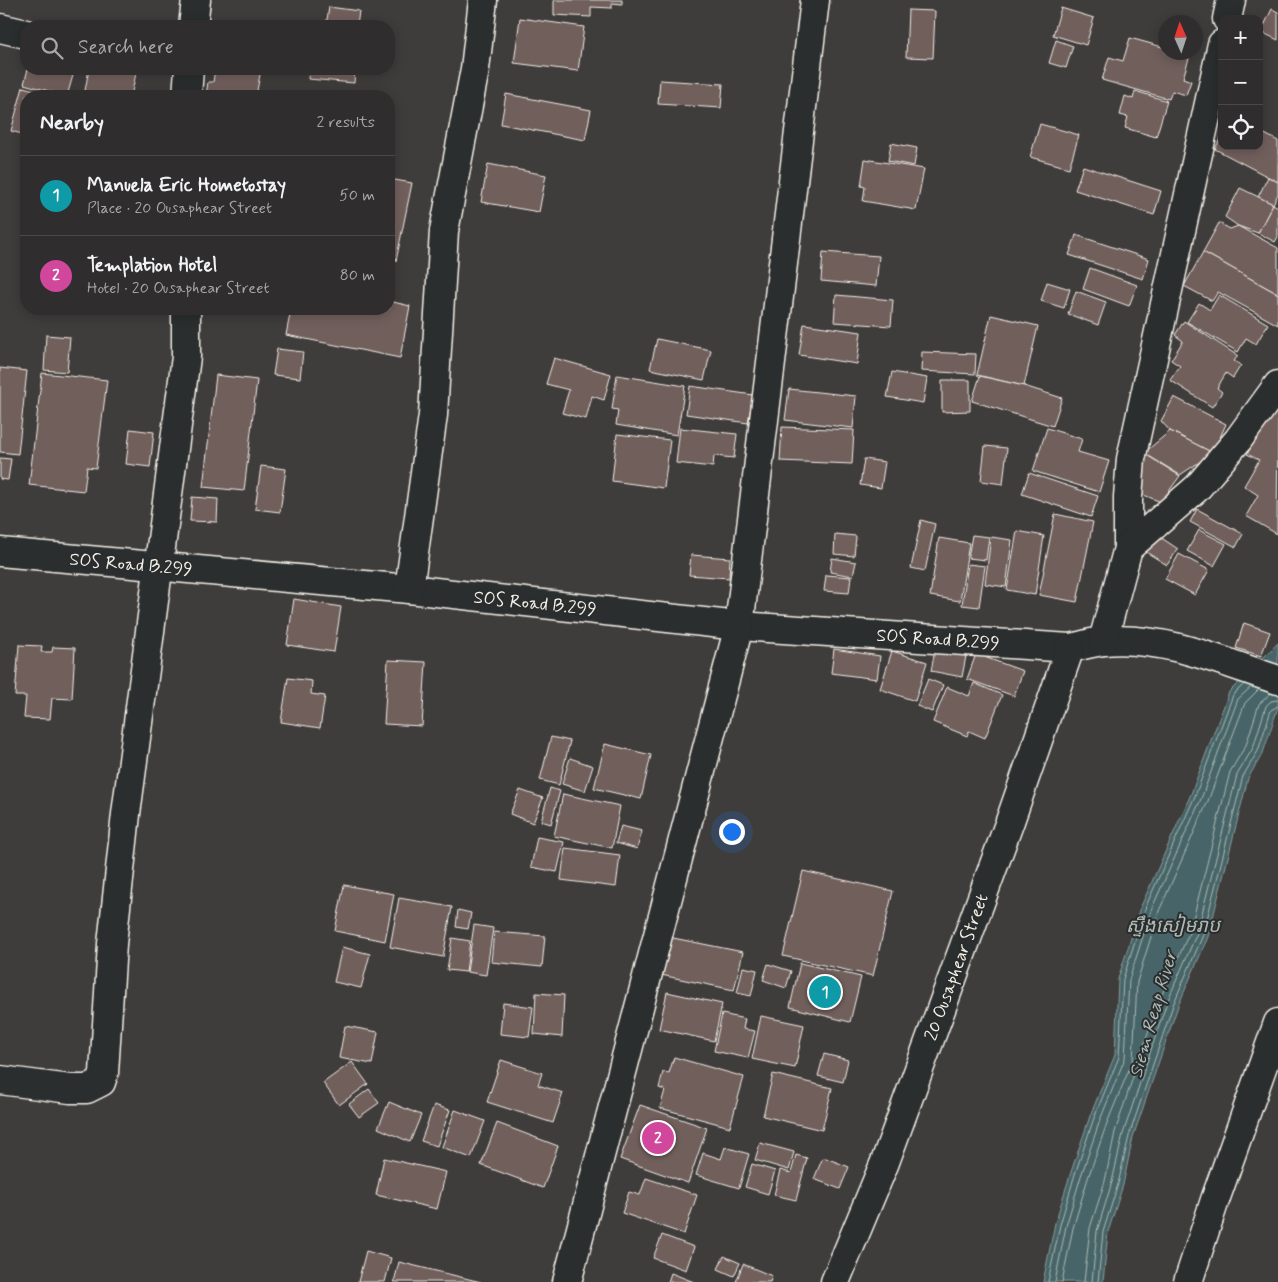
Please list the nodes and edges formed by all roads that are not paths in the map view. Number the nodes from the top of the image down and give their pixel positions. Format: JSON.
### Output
{"nodes":[{"id":1,"x":196,"y":0,"type":"edge"},
{"id":2,"x":483,"y":0,"type":"edge"},
{"id":3,"x":815,"y":0,"type":"edge"},
{"id":4,"x":1231,"y":0,"type":"edge"},
{"id":5,"x":1228,"y":15,"type":"edge"},
{"id":6,"x":194,"y":20,"type":"edge"},
{"id":7,"x":0,"y":28,"type":"edge"},
{"id":8,"x":20,"y":33,"type":"edge"},
{"id":9,"x":1218,"y":60,"type":"edge"},
{"id":10,"x":188,"y":75,"type":"edge"},
{"id":11,"x":187,"y":90,"type":"edge"},
{"id":12,"x":186,"y":315,"type":"edge"},
{"id":13,"x":1278,"y":385,"type":"edge"},
{"id":14,"x":1128,"y":548,"type":"junction"},
{"id":15,"x":0,"y":552,"type":"edge"},
{"id":16,"x":159,"y":567,"type":"junction"},
{"id":17,"x":409,"y":589,"type":"junction"},
{"id":18,"x":739,"y":626,"type":"junction"},
{"id":19,"x":1103,"y":641,"type":"junction"},
{"id":20,"x":1070,"y":648,"type":"junction"},
{"id":21,"x":1278,"y":680,"type":"edge"},
{"id":22,"x":1278,"y":1023,"type":"edge"},
{"id":23,"x":0,"y":1080,"type":"edge"},
{"id":24,"x":567,"y":1282,"type":"edge"},
{"id":25,"x":835,"y":1282,"type":"edge"},
{"id":26,"x":1188,"y":1282,"type":"edge"}],
"edges":[{"from":1,"to":6,"type":"street"},
{"from":2,"to":17,"type":"street"},
{"from":3,"to":18,"type":"street"},
{"from":4,"to":5,"type":"street"},
{"from":7,"to":8,"type":"street"},
{"from":9,"to":14,"type":"street"},
{"from":10,"to":11,"type":"street"},
{"from":12,"to":16,"type":"street"},
{"from":13,"to":14,"type":"street"},
{"from":14,"to":19,"type":"street"},
{"from":15,"to":16,"type":"street","name":"SOS Road B.299"},
{"from":16,"to":17,"type":"street","name":"SOS Road B.299"},
{"from":16,"to":23,"type":"street"},
{"from":17,"to":18,"type":"street","name":"SOS Road B.299"},
{"from":18,"to":20,"type":"street","name":"SOS Road B.299"},
{"from":18,"to":24,"type":"street"},
{"from":19,"to":20,"type":"street","name":"SOS Road B.299"},
{"from":19,"to":21,"type":"street","name":"SOS Road B.299"},
{"from":20,"to":25,"type":"street","name":"20 Ousaphear Street"},
{"from":22,"to":26,"type":"street"}]}
